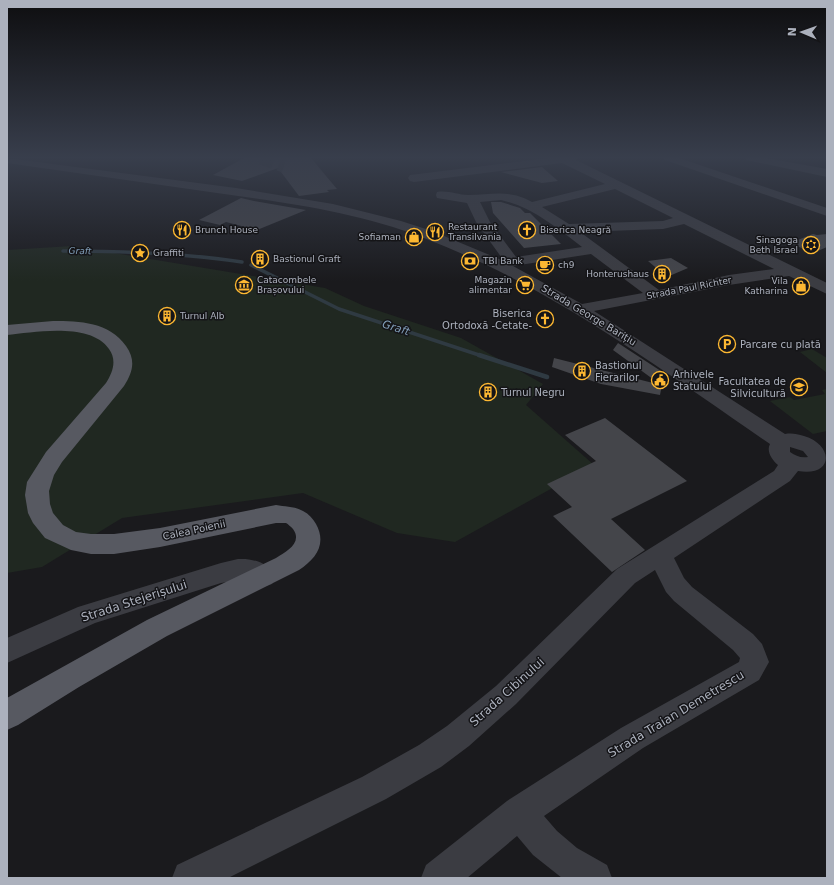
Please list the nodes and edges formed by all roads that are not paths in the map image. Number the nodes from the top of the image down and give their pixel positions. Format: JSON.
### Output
{"nodes":[{"id":1,"x":282,"y":199,"type":"edge"},
{"id":2,"x":473,"y":199,"type":"edge"},
{"id":3,"x":515,"y":199,"type":"edge"},
{"id":4,"x":558,"y":199,"type":"edge"},
{"id":5,"x":645,"y":199,"type":"edge"},
{"id":6,"x":793,"y":199,"type":"edge"},
{"id":7,"x":531,"y":206,"type":"junction"},
{"id":8,"x":825,"y":210,"type":"edge"},
{"id":9,"x":686,"y":219,"type":"junction"},
{"id":10,"x":566,"y":228,"type":"junction"},
{"id":11,"x":594,"y":249,"type":"junction"},
{"id":12,"x":791,"y":271,"type":"junction"},
{"id":13,"x":827,"y":289,"type":"edge"},
{"id":14,"x":656,"y":295,"type":"junction"},
{"id":15,"x":588,"y":307,"type":"dead end"},
{"id":16,"x":7,"y":330,"type":"edge"},
{"id":17,"x":809,"y":456,"type":"edge"},
{"id":18,"x":660,"y":555,"type":"junction"},
{"id":19,"x":263,"y":577,"type":"junction"},
{"id":20,"x":7,"y":651,"type":"edge"},
{"id":21,"x":7,"y":715,"type":"edge"},
{"id":22,"x":519,"y":813,"type":"junction"},
{"id":23,"x":190,"y":878,"type":"edge"},
{"id":24,"x":439,"y":878,"type":"edge"},
{"id":25,"x":594,"y":878,"type":"edge"}],
"edges":[{"from":1,"to":17,"type":"street","name":"Strada George Barițiu"},
{"from":2,"to":11,"type":"street"},
{"from":3,"to":7,"type":"street"},
{"from":4,"to":7,"type":"street"},
{"from":5,"to":9,"type":"street"},
{"from":6,"to":8,"type":"street"},
{"from":7,"to":10,"type":"street"},
{"from":9,"to":10,"type":"street"},
{"from":9,"to":12,"type":"street"},
{"from":10,"to":11,"type":"street"},
{"from":11,"to":14,"type":"street"},
{"from":12,"to":13,"type":"street"},
{"from":12,"to":14,"type":"street","name":"Strada Paul Richter"},
{"from":14,"to":15,"type":"street","name":"Strada Paul Richter"},
{"from":16,"to":19,"type":"main road","name":"Calea Poienii"},
{"from":17,"to":18,"type":"street","name":"Strada Cibinului"},
{"from":18,"to":22,"type":"street","name":"Strada Traian Demetrescu"},
{"from":18,"to":23,"type":"street","name":"Strada Cibinului"},
{"from":19,"to":20,"type":"street","name":"Strada Stejerișului"},
{"from":19,"to":21,"type":"main road","name":"Calea Poienii"},
{"from":22,"to":24,"type":"street","name":"Strada Traian Demetrescu"},
{"from":22,"to":25,"type":"street"}]}
